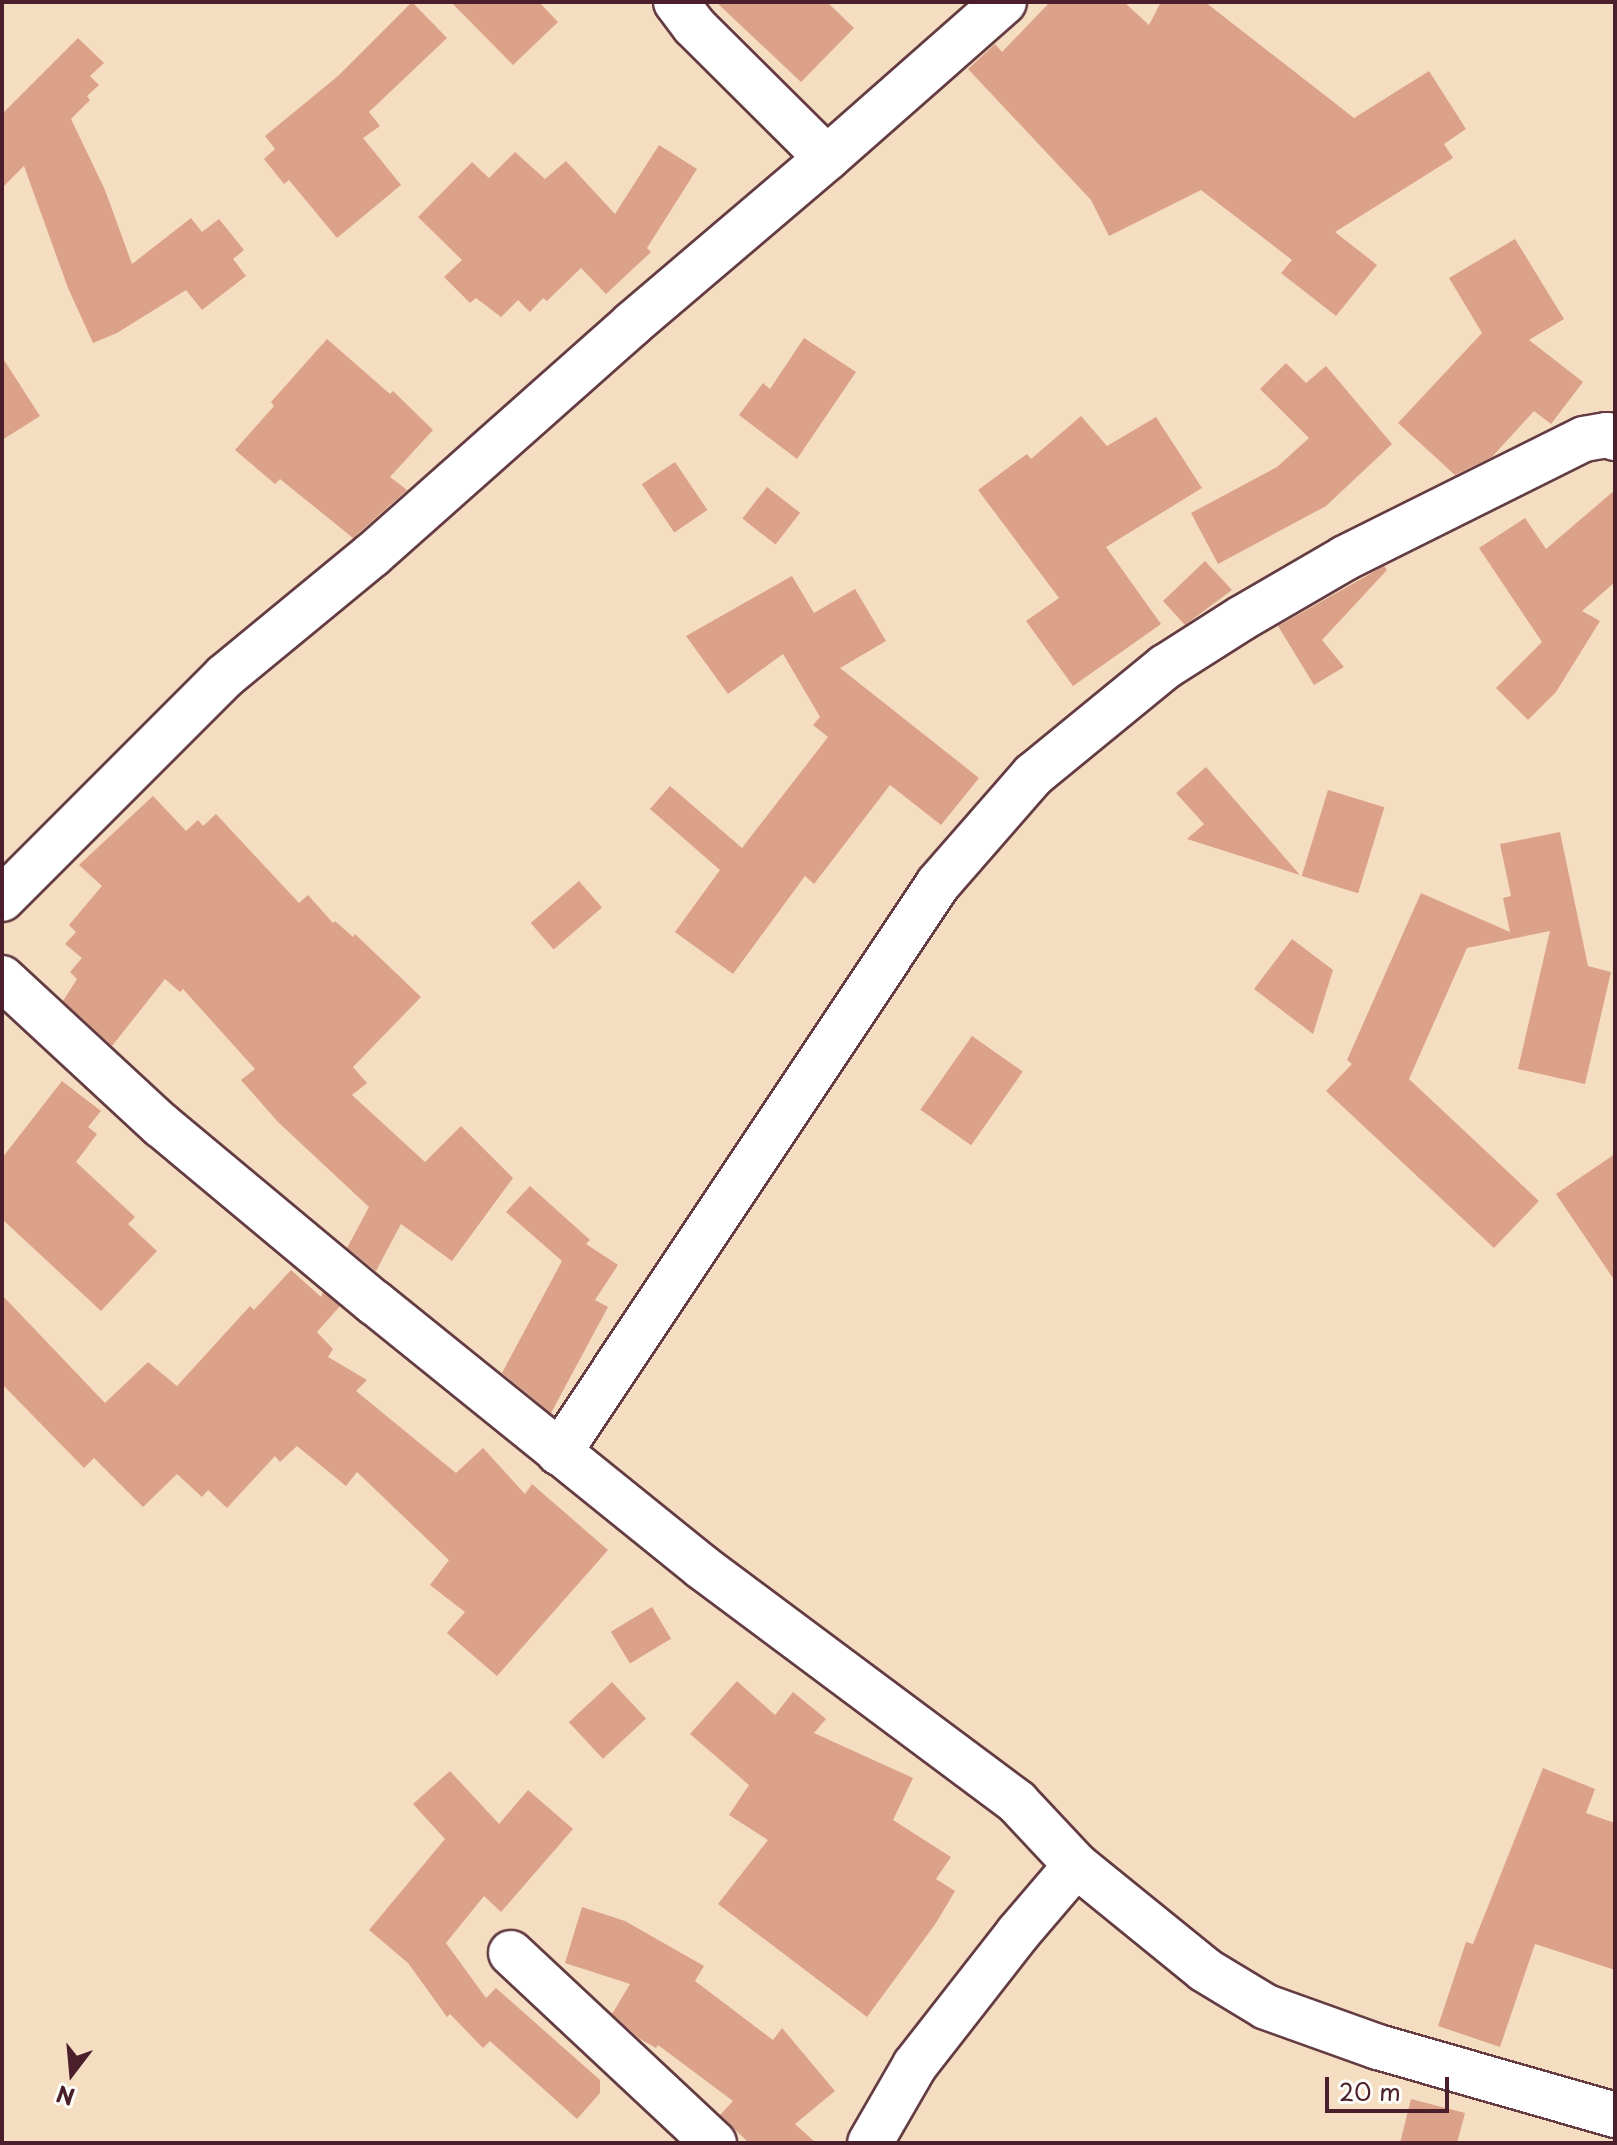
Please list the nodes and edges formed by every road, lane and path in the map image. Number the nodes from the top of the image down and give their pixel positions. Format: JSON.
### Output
{"nodes":[{"id":1,"x":676,"y":2,"type":"edge"},
{"id":2,"x":1004,"y":2,"type":"edge"},
{"id":3,"x":827,"y":158,"type":"junction"},
{"id":4,"x":1615,"y":438,"type":"edge"},
{"id":5,"x":2,"y":899,"type":"edge"},
{"id":6,"x":2,"y":978,"type":"edge"},
{"id":7,"x":559,"y":1453,"type":"junction"},
{"id":8,"x":1076,"y":1865,"type":"junction"},
{"id":9,"x":511,"y":1953,"type":"dead end"},
{"id":10,"x":1615,"y":2115,"type":"edge"},
{"id":11,"x":714,"y":2143,"type":"edge"},
{"id":12,"x":870,"y":2143,"type":"edge"}],
"edges":[{"from":1,"to":3,"type":"street"},
{"from":2,"to":3,"type":"street"},
{"from":3,"to":5,"type":"street"},
{"from":4,"to":7,"type":"street"},
{"from":6,"to":7,"type":"street"},
{"from":7,"to":8,"type":"street"},
{"from":8,"to":10,"type":"street"},
{"from":8,"to":12,"type":"street"},
{"from":9,"to":11,"type":"street"}]}
